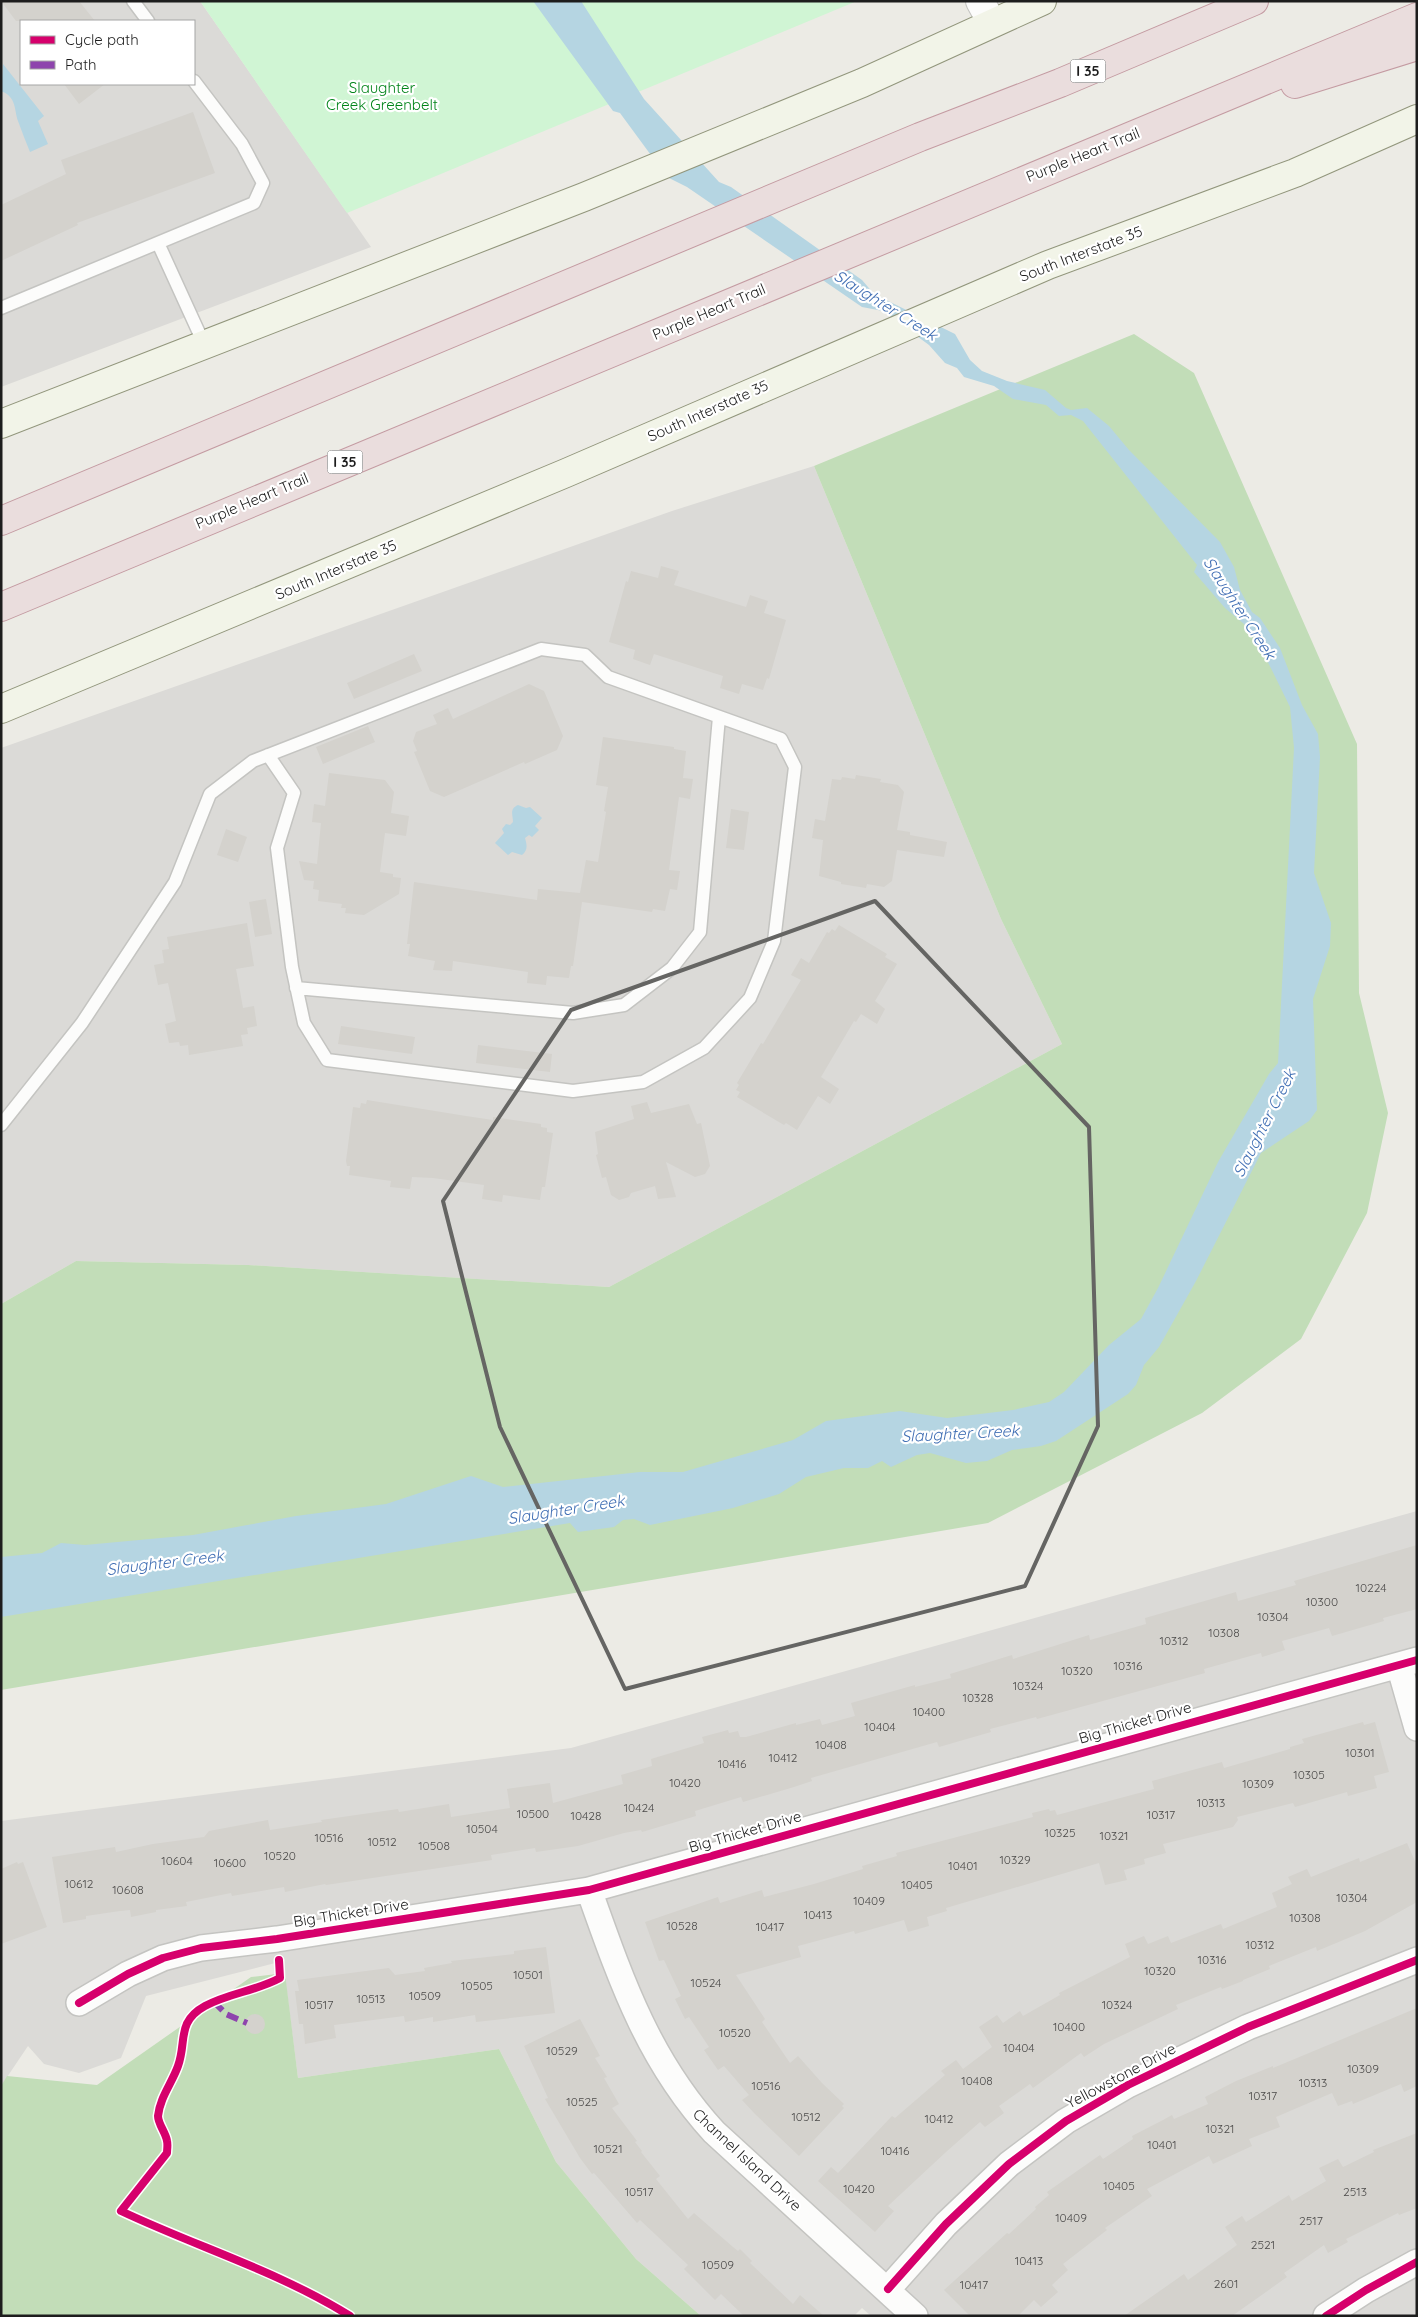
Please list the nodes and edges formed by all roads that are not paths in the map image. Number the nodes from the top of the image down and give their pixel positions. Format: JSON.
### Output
{"nodes":[{"id":1,"x":132,"y":1,"type":"edge"},
{"id":2,"x":1042,"y":1,"type":"edge"},
{"id":3,"x":1254,"y":1,"type":"edge"},
{"id":4,"x":986,"y":12,"type":"edge"},
{"id":5,"x":1417,"y":17,"type":"edge"},
{"id":6,"x":147,"y":20,"type":"edge"},
{"id":7,"x":1417,"y":46,"type":"edge"},
{"id":8,"x":195,"y":82,"type":"edge"},
{"id":9,"x":1417,"y":119,"type":"edge"},
{"id":10,"x":1153,"y":126,"type":"junction"},
{"id":11,"x":158,"y":243,"type":"junction"},
{"id":12,"x":1,"y":308,"type":"edge"},
{"id":13,"x":205,"y":346,"type":"junction"},
{"id":14,"x":1,"y":424,"type":"edge"},
{"id":15,"x":1,"y":520,"type":"edge"},
{"id":16,"x":1,"y":607,"type":"edge"},
{"id":17,"x":1,"y":709,"type":"edge"},
{"id":18,"x":719,"y":717,"type":"junction"},
{"id":19,"x":268,"y":755,"type":"junction"},
{"id":20,"x":296,"y":988,"type":"junction"},
{"id":21,"x":1,"y":1125,"type":"edge"},
{"id":22,"x":1408,"y":1662,"type":"edge"},
{"id":23,"x":1417,"y":1728,"type":"edge"},
{"id":24,"x":589,"y":1890,"type":"junction"},
{"id":25,"x":1417,"y":1960,"type":"edge"},
{"id":26,"x":80,"y":2003,"type":"dead end"},
{"id":27,"x":1417,"y":2262,"type":"edge"},
{"id":28,"x":888,"y":2290,"type":"junction"},
{"id":29,"x":915,"y":2316,"type":"edge"},
{"id":30,"x":1326,"y":2316,"type":"edge"}],
"edges":[{"from":1,"to":6,"type":"lane"},
{"from":2,"to":4,"type":"main road"},
{"from":3,"to":15,"type":"highway","number":"I 35"},
{"from":4,"to":13,"type":"main road"},
{"from":5,"to":10,"type":"highway","name":"Purple Heart Trail","number":"I 35"},
{"from":7,"to":10,"type":"highway"},
{"from":8,"to":11,"type":"lane"},
{"from":9,"to":17,"type":"main road","name":"South Interstate 35"},
{"from":10,"to":16,"type":"highway","name":"Purple Heart Trail","number":"I 35"},
{"from":11,"to":12,"type":"lane"},
{"from":11,"to":13,"type":"lane"},
{"from":13,"to":14,"type":"main road"},
{"from":18,"to":19,"type":"lane"},
{"from":18,"to":20,"type":"lane"},
{"from":18,"to":20,"type":"lane"},
{"from":19,"to":20,"type":"lane"},
{"from":19,"to":21,"type":"lane"},
{"from":22,"to":23,"type":"street"},
{"from":22,"to":24,"type":"street","name":"Big Thicket Drive"},
{"from":24,"to":26,"type":"street","name":"Big Thicket Drive"},
{"from":24,"to":28,"type":"street","name":"Channel Island Drive"},
{"from":25,"to":28,"type":"street","name":"Yellowstone Drive"},
{"from":27,"to":30,"type":"street"},
{"from":28,"to":29,"type":"street","name":"Channel Island Drive"}]}
